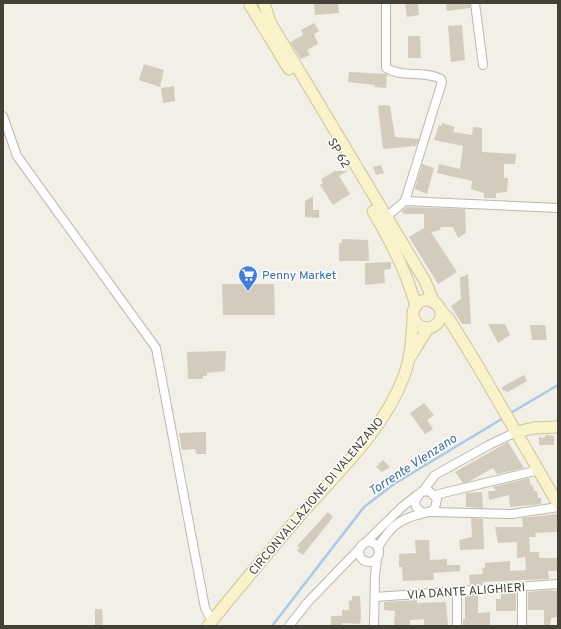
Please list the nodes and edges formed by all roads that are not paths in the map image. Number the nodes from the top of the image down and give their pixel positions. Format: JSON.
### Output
{"nodes":[{"id":1,"x":264,"y":3,"type":"edge"},
{"id":2,"x":386,"y":3,"type":"edge"},
{"id":3,"x":475,"y":3,"type":"edge"},
{"id":4,"x":252,"y":4,"type":"edge"},
{"id":5,"x":483,"y":65,"type":"dead end"},
{"id":6,"x":3,"y":116,"type":"edge"},
{"id":7,"x":405,"y":201,"type":"junction"},
{"id":8,"x":558,"y":208,"type":"edge"},
{"id":9,"x":385,"y":218,"type":"junction"},
{"id":10,"x":437,"y":306,"type":"junction"},
{"id":11,"x":415,"y":311,"type":"junction"},
{"id":12,"x":432,"y":326,"type":"junction"},
{"id":13,"x":458,"y":337,"type":"junction"},
{"id":14,"x":410,"y":358,"type":"junction"},
{"id":15,"x":558,"y":427,"type":"edge"},
{"id":16,"x":514,"y":429,"type":"junction"},
{"id":17,"x":539,"y":470,"type":"junction"},
{"id":18,"x":421,"y":493,"type":"junction"},
{"id":19,"x":435,"y":496,"type":"junction"},
{"id":20,"x":558,"y":504,"type":"edge"},
{"id":21,"x":558,"y":508,"type":"edge"},
{"id":22,"x":427,"y":513,"type":"junction"},
{"id":23,"x":361,"y":547,"type":"junction"},
{"id":24,"x":378,"y":547,"type":"junction"},
{"id":25,"x":377,"y":558,"type":"junction"},
{"id":26,"x":558,"y":584,"type":"edge"},
{"id":27,"x":522,"y":587,"type":"junction"},
{"id":28,"x":457,"y":592,"type":"junction"},
{"id":29,"x":375,"y":597,"type":"junction"},
{"id":30,"x":210,"y":624,"type":"edge"},
{"id":31,"x":289,"y":626,"type":"edge"},
{"id":32,"x":374,"y":626,"type":"edge"},
{"id":33,"x":457,"y":626,"type":"edge"},
{"id":34,"x":522,"y":626,"type":"edge"}],
"edges":[{"from":1,"to":9,"type":"main road","name":"SP 62"},
{"from":2,"to":7,"type":"street"},
{"from":3,"to":5,"type":"street"},
{"from":4,"to":11,"type":"main road","name":"SP 62"},
{"from":6,"to":30,"type":"street"},
{"from":7,"to":8,"type":"street"},
{"from":7,"to":9,"type":"street"},
{"from":9,"to":10,"type":"main road","name":"SP 62"},
{"from":10,"to":11,"type":"main road"},
{"from":10,"to":12,"type":"main road"},
{"from":10,"to":13,"type":"main road","name":"SP 62"},
{"from":11,"to":12,"type":"main road"},
{"from":11,"to":14,"type":"main road","name":"SP 62"},
{"from":12,"to":13,"type":"main road"},
{"from":12,"to":14,"type":"main road"},
{"from":13,"to":16,"type":"main road","name":"SP 62"},
{"from":14,"to":30,"type":"main road","name":"CIRCONVALLAZIONE DI VALENZANO"},
{"from":15,"to":16,"type":"main road"},
{"from":16,"to":17,"type":"main road","name":"SP 62"},
{"from":16,"to":18,"type":"street"},
{"from":17,"to":19,"type":"street"},
{"from":17,"to":20,"type":"main road","name":"SP 62"},
{"from":18,"to":19,"type":"street"},
{"from":18,"to":22,"type":"street"},
{"from":18,"to":23,"type":"street"},
{"from":19,"to":22,"type":"street"},
{"from":21,"to":22,"type":"street"},
{"from":22,"to":24,"type":"street"},
{"from":23,"to":24,"type":"street"},
{"from":23,"to":25,"type":"street"},
{"from":23,"to":31,"type":"street"},
{"from":24,"to":25,"type":"street"},
{"from":25,"to":29,"type":"street"},
{"from":26,"to":27,"type":"street","name":"VIA DANTE ALIGHIERI"},
{"from":27,"to":28,"type":"street","name":"VIA DANTE ALIGHIERI"},
{"from":27,"to":34,"type":"street"},
{"from":28,"to":29,"type":"street","name":"VIA DANTE ALIGHIERI"},
{"from":28,"to":33,"type":"street"},
{"from":29,"to":32,"type":"street"}]}
